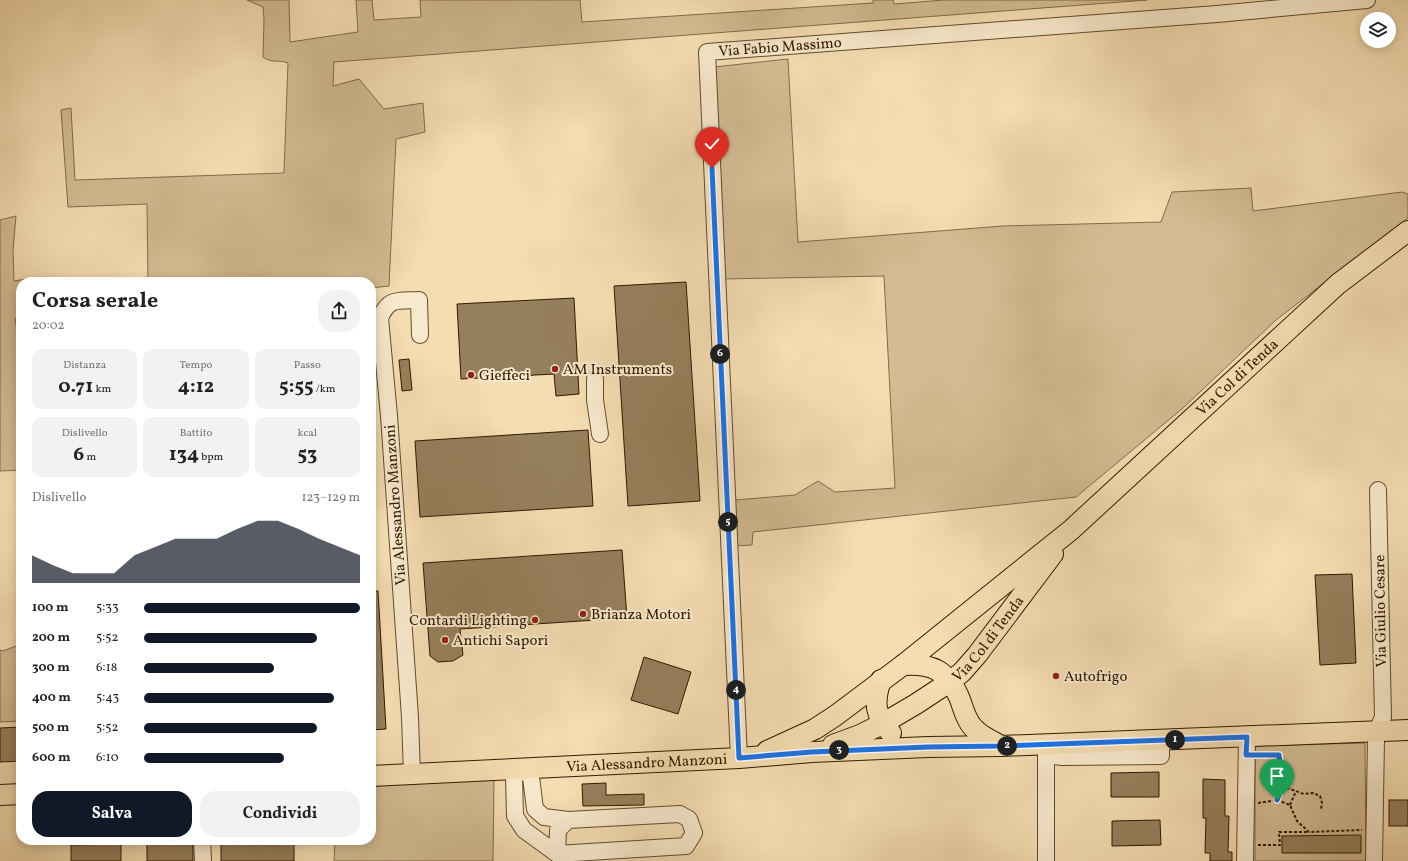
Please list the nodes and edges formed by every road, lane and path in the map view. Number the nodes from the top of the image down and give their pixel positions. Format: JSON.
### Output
{"nodes":[{"id":1,"x":1367,"y":0,"type":"edge"},
{"id":2,"x":1408,"y":231,"type":"edge"},
{"id":3,"x":420,"y":335,"type":"dead end"},
{"id":4,"x":595,"y":379,"type":"dead end"},
{"id":5,"x":600,"y":434,"type":"dead end"},
{"id":6,"x":1378,"y":490,"type":"dead end"},
{"id":7,"x":1072,"y":530,"type":"junction"},
{"id":8,"x":903,"y":665,"type":"junction"},
{"id":9,"x":881,"y":680,"type":"junction"},
{"id":10,"x":951,"y":681,"type":"junction"},
{"id":11,"x":882,"y":724,"type":"junction"},
{"id":12,"x":1408,"y":730,"type":"edge"},
{"id":13,"x":1377,"y":731,"type":"junction"},
{"id":14,"x":1278,"y":736,"type":"junction"},
{"id":15,"x":1001,"y":746,"type":"junction"},
{"id":16,"x":1247,"y":746,"type":"junction"},
{"id":17,"x":928,"y":747,"type":"junction"},
{"id":18,"x":1046,"y":749,"type":"junction"},
{"id":19,"x":812,"y":752,"type":"junction"},
{"id":20,"x":1279,"y":755,"type":"junction"},
{"id":21,"x":746,"y":758,"type":"junction"},
{"id":22,"x":523,"y":769,"type":"junction"},
{"id":23,"x":412,"y":774,"type":"junction"},
{"id":24,"x":376,"y":776,"type":"edge"},
{"id":25,"x":1282,"y":786,"type":"junction"},
{"id":26,"x":1296,"y":791,"type":"junction"},
{"id":27,"x":16,"y":794,"type":"edge"},
{"id":28,"x":0,"y":795,"type":"edge"},
{"id":29,"x":1277,"y":800,"type":"junction"},
{"id":30,"x":1245,"y":804,"type":"junction"},
{"id":31,"x":1290,"y":805,"type":"junction"},
{"id":32,"x":1321,"y":809,"type":"dead end"},
{"id":33,"x":568,"y":820,"type":"junction"},
{"id":34,"x":1374,"y":831,"type":"junction"},
{"id":35,"x":1309,"y":832,"type":"junction"},
{"id":36,"x":202,"y":845,"type":"edge"},
{"id":37,"x":1245,"y":853,"type":"edge"},
{"id":38,"x":557,"y":854,"type":"junction"},
{"id":39,"x":203,"y":861,"type":"edge"},
{"id":40,"x":1046,"y":861,"type":"edge"},
{"id":41,"x":1374,"y":861,"type":"edge"}],
"edges":[{"from":1,"to":21,"type":"street","name":"Via Fabio Massimo"},
{"from":2,"to":7,"type":"main road","name":"Via Col di Tenda"},
{"from":3,"to":23,"type":"street","name":"Via Alessandro Manzoni"},
{"from":4,"to":5,"type":"street"},
{"from":6,"to":13,"type":"street","name":"Via Giulio Cesare"},
{"from":7,"to":8,"type":"main road","name":"Via Col di Tenda"},
{"from":7,"to":10,"type":"main road","name":"Via Col di Tenda"},
{"from":8,"to":9,"type":"main road","name":"Via Col di Tenda"},
{"from":8,"to":10,"type":"main road"},
{"from":9,"to":11,"type":"main road"},
{"from":9,"to":21,"type":"main road","name":"Via Col di Tenda"},
{"from":10,"to":11,"type":"main road","name":"Via Col di Tenda"},
{"from":10,"to":15,"type":"main road"},
{"from":11,"to":17,"type":"main road"},
{"from":11,"to":19,"type":"main road","name":"Via Col di Tenda"},
{"from":12,"to":13,"type":"main road","name":"Via Alessandro Manzoni"},
{"from":13,"to":14,"type":"main road","name":"Via Alessandro Manzoni"},
{"from":13,"to":34,"type":"street","name":"Via Giulio Cesare"},
{"from":14,"to":16,"type":"main road","name":"Via Alessandro Manzoni"},
{"from":14,"to":20,"type":"path"},
{"from":15,"to":17,"type":"main road","name":"Via Alessandro Manzoni"},
{"from":15,"to":18,"type":"main road","name":"Via Alessandro Manzoni"},
{"from":16,"to":18,"type":"main road","name":"Via Alessandro Manzoni"},
{"from":16,"to":20,"type":"path"},
{"from":16,"to":30,"type":"street"},
{"from":17,"to":19,"type":"main road","name":"Via Alessandro Manzoni"},
{"from":18,"to":40,"type":"street"},
{"from":19,"to":21,"type":"main road","name":"Via Alessandro Manzoni"},
{"from":20,"to":25,"type":"path"},
{"from":21,"to":22,"type":"main road","name":"Via Alessandro Manzoni"},
{"from":22,"to":23,"type":"main road","name":"Via Alessandro Manzoni"},
{"from":22,"to":33,"type":"street"},
{"from":22,"to":38,"type":"street"},
{"from":23,"to":24,"type":"main road","name":"Via Alessandro Manzoni"},
{"from":25,"to":26,"type":"path"},
{"from":25,"to":29,"type":"path"},
{"from":26,"to":31,"type":"path"},
{"from":26,"to":32,"type":"path"},
{"from":27,"to":28,"type":"main road"},
{"from":29,"to":30,"type":"path"},
{"from":29,"to":31,"type":"path"},
{"from":30,"to":37,"type":"street"},
{"from":31,"to":35,"type":"path"},
{"from":33,"to":38,"type":"street"},
{"from":33,"to":38,"type":"street"},
{"from":34,"to":35,"type":"path"},
{"from":34,"to":41,"type":"street","name":"Via Giulio Cesare"},
{"from":35,"to":37,"type":"path"},
{"from":36,"to":39,"type":"street"}]}
